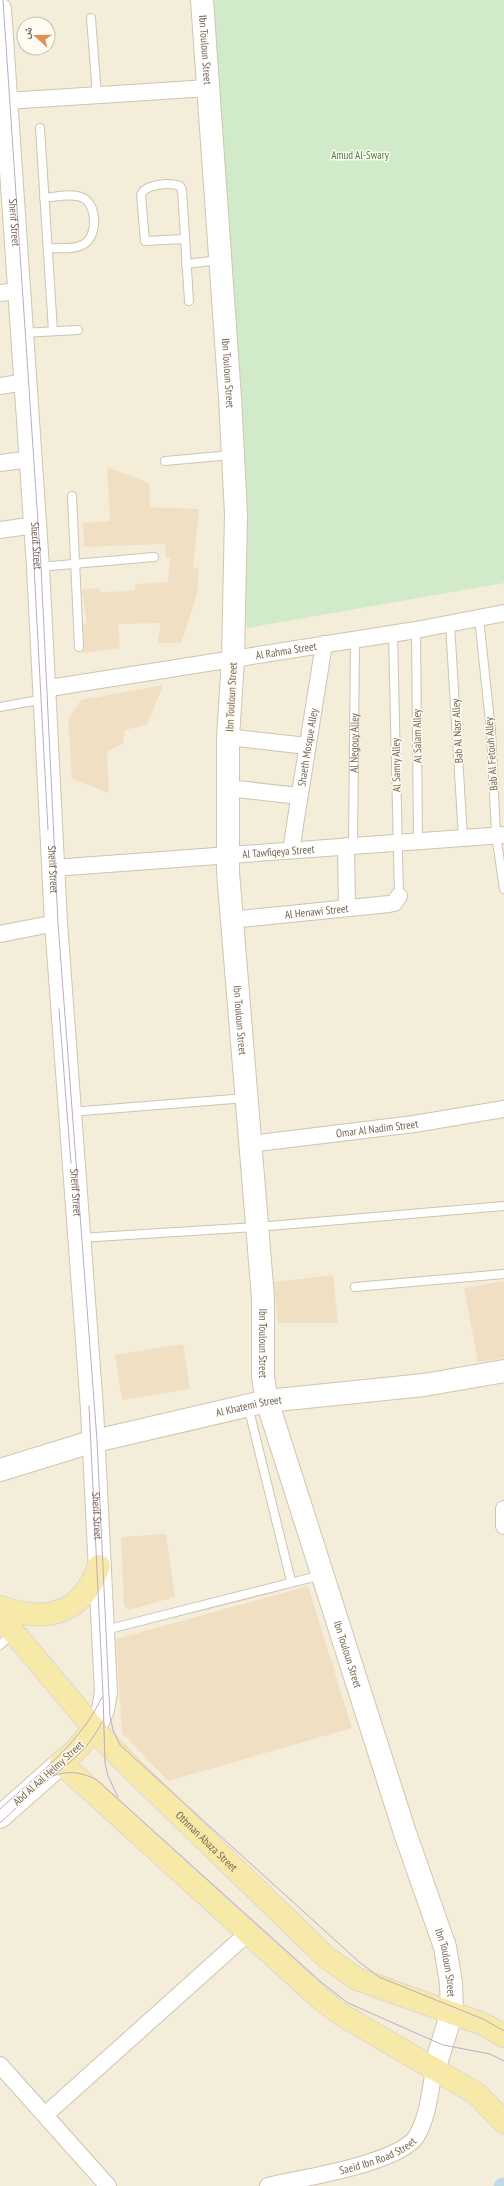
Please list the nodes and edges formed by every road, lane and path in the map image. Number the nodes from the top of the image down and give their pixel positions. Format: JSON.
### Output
{"nodes":[{"id":1,"x":202,"y":0,"type":"edge"},
{"id":2,"x":0,"y":9,"type":"edge"},
{"id":3,"x":91,"y":18,"type":"dead end"},
{"id":4,"x":208,"y":88,"type":"junction"},
{"id":5,"x":96,"y":95,"type":"junction"},
{"id":6,"x":7,"y":101,"type":"junction"},
{"id":7,"x":4,"y":123,"type":"edge"},
{"id":8,"x":40,"y":128,"type":"dead end"},
{"id":9,"x":6,"y":188,"type":"edge"},
{"id":10,"x":44,"y":198,"type":"junction"},
{"id":11,"x":185,"y":239,"type":"junction"},
{"id":12,"x":48,"y":248,"type":"junction"},
{"id":13,"x":220,"y":260,"type":"junction"},
{"id":14,"x":186,"y":264,"type":"junction"},
{"id":15,"x":9,"y":292,"type":"edge"},
{"id":16,"x":189,"y":301,"type":"dead end"},
{"id":17,"x":78,"y":330,"type":"dead end"},
{"id":18,"x":53,"y":332,"type":"junction"},
{"id":19,"x":22,"y":334,"type":"junction"},
{"id":20,"x":25,"y":382,"type":"junction"},
{"id":21,"x":0,"y":386,"type":"edge"},
{"id":22,"x":233,"y":455,"type":"junction"},
{"id":23,"x":31,"y":459,"type":"junction"},
{"id":24,"x":165,"y":461,"type":"dead end"},
{"id":25,"x":0,"y":463,"type":"edge"},
{"id":26,"x":72,"y":496,"type":"dead end"},
{"id":27,"x":35,"y":525,"type":"junction"},
{"id":28,"x":0,"y":530,"type":"edge"},
{"id":29,"x":154,"y":557,"type":"dead end"},
{"id":30,"x":74,"y":564,"type":"junction"},
{"id":31,"x":38,"y":567,"type":"junction"},
{"id":32,"x":504,"y":616,"type":"edge"},
{"id":33,"x":479,"y":618,"type":"junction"},
{"id":34,"x":450,"y":624,"type":"junction"},
{"id":35,"x":416,"y":630,"type":"junction"},
{"id":36,"x":393,"y":634,"type":"junction"},
{"id":37,"x":355,"y":640,"type":"junction"},
{"id":38,"x":324,"y":644,"type":"junction"},
{"id":39,"x":79,"y":647,"type":"dead end"},
{"id":40,"x":233,"y":659,"type":"junction"},
{"id":41,"x":44,"y":694,"type":"junction"},
{"id":42,"x":0,"y":707,"type":"edge"},
{"id":43,"x":228,"y":737,"type":"junction"},
{"id":44,"x":307,"y":746,"type":"junction"},
{"id":45,"x":228,"y":788,"type":"junction"},
{"id":46,"x":299,"y":796,"type":"junction"},
{"id":47,"x":500,"y":835,"type":"edge"},
{"id":48,"x":463,"y":838,"type":"junction"},
{"id":49,"x":418,"y":841,"type":"junction"},
{"id":50,"x":397,"y":842,"type":"junction"},
{"id":51,"x":350,"y":846,"type":"junction"},
{"id":52,"x":291,"y":850,"type":"junction"},
{"id":53,"x":227,"y":854,"type":"junction"},
{"id":54,"x":53,"y":868,"type":"junction"},
{"id":55,"x":504,"y":889,"type":"edge"},
{"id":56,"x":399,"y":896,"type":"joint"},
{"id":57,"x":347,"y":908,"type":"junction"},
{"id":58,"x":230,"y":920,"type":"junction"},
{"id":59,"x":56,"y":923,"type":"junction"},
{"id":60,"x":0,"y":934,"type":"edge"},
{"id":61,"x":247,"y":1098,"type":"junction"},
{"id":62,"x":504,"y":1109,"type":"edge"},
{"id":63,"x":70,"y":1112,"type":"junction"},
{"id":64,"x":250,"y":1144,"type":"junction"},
{"id":65,"x":504,"y":1206,"type":"edge"},
{"id":66,"x":256,"y":1227,"type":"junction"},
{"id":67,"x":79,"y":1238,"type":"junction"},
{"id":68,"x":504,"y":1274,"type":"edge"},
{"id":69,"x":355,"y":1287,"type":"dead end"},
{"id":70,"x":504,"y":1371,"type":"edge"},
{"id":71,"x":257,"y":1404,"type":"junction"},
{"id":72,"x":94,"y":1441,"type":"junction"},
{"id":73,"x":0,"y":1470,"type":"edge"},
{"id":74,"x":504,"y":1509,"type":"edge"},
{"id":75,"x":504,"y":1526,"type":"edge"},
{"id":76,"x":99,"y":1566,"type":"junction"},
{"id":77,"x":322,"y":1575,"type":"junction"},
{"id":78,"x":291,"y":1581,"type":"junction"},
{"id":79,"x":0,"y":1607,"type":"edge"},
{"id":80,"x":0,"y":1616,"type":"edge"},
{"id":81,"x":102,"y":1630,"type":"junction"},
{"id":82,"x":7,"y":1639,"type":"edge"},
{"id":83,"x":95,"y":1728,"type":"junction"},
{"id":84,"x":61,"y":1764,"type":"junction"},
{"id":85,"x":4,"y":1810,"type":"edge"},
{"id":86,"x":248,"y":1933,"type":"junction"},
{"id":87,"x":452,"y":2012,"type":"junction"},
{"id":88,"x":504,"y":2036,"type":"edge"},
{"id":89,"x":0,"y":2065,"type":"edge"},
{"id":90,"x":434,"y":2070,"type":"junction"},
{"id":91,"x":45,"y":2115,"type":"junction"},
{"id":92,"x":504,"y":2122,"type":"edge"},
{"id":93,"x":108,"y":2186,"type":"edge"},
{"id":94,"x":268,"y":2186,"type":"edge"}],
"edges":[{"from":1,"to":4,"type":"main road","name":"Ibn Touloun Street"},
{"from":2,"to":6,"type":"main road","name":"Sherif Street"},
{"from":3,"to":5,"type":"lane"},
{"from":4,"to":5,"type":"street"},
{"from":4,"to":13,"type":"main road","name":"Ibn Touloun Street"},
{"from":5,"to":6,"type":"street"},
{"from":6,"to":7,"type":"main road","name":"Sherif Street"},
{"from":7,"to":9,"type":"main road","name":"Sherif Street"},
{"from":8,"to":10,"type":"lane"},
{"from":9,"to":15,"type":"main road","name":"Sherif Street"},
{"from":10,"to":12,"type":"lane"},
{"from":10,"to":12,"type":"lane"},
{"from":11,"to":11,"type":"lane"},
{"from":11,"to":14,"type":"lane"},
{"from":12,"to":18,"type":"lane"},
{"from":13,"to":14,"type":"lane"},
{"from":13,"to":22,"type":"main road","name":"Ibn Touloun Street"},
{"from":14,"to":16,"type":"lane"},
{"from":15,"to":19,"type":"main road","name":"Sherif Street"},
{"from":17,"to":18,"type":"lane"},
{"from":18,"to":19,"type":"lane"},
{"from":19,"to":20,"type":"main road","name":"Sherif Street"},
{"from":20,"to":21,"type":"street"},
{"from":20,"to":23,"type":"main road","name":"Sherif Street"},
{"from":22,"to":24,"type":"lane"},
{"from":22,"to":40,"type":"main road","name":"Ibn Touloun Street"},
{"from":23,"to":25,"type":"street"},
{"from":23,"to":27,"type":"main road","name":"Sherif Street"},
{"from":26,"to":30,"type":"lane"},
{"from":27,"to":28,"type":"street"},
{"from":27,"to":31,"type":"main road","name":"Sherif Street"},
{"from":29,"to":30,"type":"lane"},
{"from":30,"to":31,"type":"lane"},
{"from":30,"to":39,"type":"lane"},
{"from":31,"to":41,"type":"main road","name":"Sherif Street"},
{"from":32,"to":33,"type":"street","name":"Al Rahma Street"},
{"from":33,"to":34,"type":"street","name":"Al Rahma Street"},
{"from":33,"to":47,"type":"lane","name":"Bab Al Fetouh Alley"},
{"from":34,"to":35,"type":"street","name":"Al Rahma Street"},
{"from":34,"to":48,"type":"lane","name":"Bab Al Nasr Alley"},
{"from":35,"to":36,"type":"street","name":"Al Rahma Street"},
{"from":35,"to":49,"type":"lane","name":"Al Salam Alley"},
{"from":36,"to":37,"type":"street","name":"Al Rahma Street"},
{"from":36,"to":50,"type":"lane","name":"Al Samry Alley"},
{"from":37,"to":38,"type":"street","name":"Al Rahma Street"},
{"from":37,"to":51,"type":"lane","name":"Al Negouy Alley"},
{"from":38,"to":40,"type":"street","name":"Al Rahma Street"},
{"from":38,"to":44,"type":"street","name":"Shaeth Mosque Alley"},
{"from":40,"to":41,"type":"street","name":"Al Rahma Street"},
{"from":40,"to":43,"type":"main road","name":"Ibn Touloun Street"},
{"from":41,"to":42,"type":"lane"},
{"from":41,"to":54,"type":"main road","name":"Sherif Street"},
{"from":43,"to":44,"type":"street"},
{"from":43,"to":45,"type":"main road","name":"Ibn Touloun Street"},
{"from":44,"to":46,"type":"street","name":"Shaeth Mosque Alley"},
{"from":45,"to":46,"type":"street"},
{"from":45,"to":53,"type":"main road","name":"Ibn Touloun Street"},
{"from":46,"to":52,"type":"street","name":"Shaeth Mosque Alley"},
{"from":47,"to":48,"type":"street","name":"Al Tawfiqeya Street"},
{"from":47,"to":55,"type":"lane","name":"Bab Al Fetouh Alley"},
{"from":48,"to":49,"type":"street","name":"Al Tawfiqeya Street"},
{"from":49,"to":50,"type":"street","name":"Al Tawfiqeya Street"},
{"from":50,"to":51,"type":"street","name":"Al Tawfiqeya Street"},
{"from":50,"to":56,"type":"lane","name":"Al Samry Alley"},
{"from":51,"to":52,"type":"street","name":"Al Tawfiqeya Street"},
{"from":51,"to":57,"type":"street","name":"Al Negouy Alley"},
{"from":52,"to":53,"type":"street","name":"Al Tawfiqeya Street"},
{"from":53,"to":54,"type":"street","name":"Al Tawfiqeya Street"},
{"from":53,"to":58,"type":"main road","name":"Ibn Touloun Street"},
{"from":54,"to":59,"type":"main road","name":"Sherif Street"},
{"from":56,"to":57,"type":"street","name":"Al Henawi Street"},
{"from":57,"to":58,"type":"street","name":"Al Henawi Street"},
{"from":58,"to":61,"type":"main road","name":"Ibn Touloun Street"},
{"from":59,"to":60,"type":"street"},
{"from":59,"to":63,"type":"main road","name":"Sherif Street"},
{"from":61,"to":63,"type":"lane"},
{"from":61,"to":64,"type":"main road","name":"Ibn Touloun Street"},
{"from":62,"to":64,"type":"street","name":"Omar Al Nadim Street"},
{"from":63,"to":67,"type":"main road","name":"Sherif Street"},
{"from":64,"to":66,"type":"main road","name":"Ibn Touloun Street"},
{"from":65,"to":66,"type":"lane"},
{"from":66,"to":67,"type":"lane"},
{"from":66,"to":71,"type":"main road","name":"Ibn Touloun Street"},
{"from":67,"to":72,"type":"main road","name":"Sherif Street"},
{"from":68,"to":69,"type":"lane"},
{"from":70,"to":71,"type":"main road","name":"Al Khatemi Street"},
{"from":71,"to":72,"type":"main road","name":"Al Khatemi Street"},
{"from":71,"to":77,"type":"main road","name":"Ibn Touloun Street"},
{"from":71,"to":78,"type":"lane"},
{"from":72,"to":73,"type":"main road","name":"Al Khatemi Street"},
{"from":72,"to":76,"type":"main road","name":"Sherif Street"},
{"from":74,"to":75,"type":"street"},
{"from":76,"to":79,"type":"main road"},
{"from":76,"to":81,"type":"main road","name":"Sherif Street"},
{"from":77,"to":78,"type":"lane"},
{"from":77,"to":87,"type":"main road","name":"Ibn Touloun Street"},
{"from":78,"to":81,"type":"lane"},
{"from":80,"to":82,"type":"main road","name":"Othman Abaza Street"},
{"from":81,"to":83,"type":"main road","name":"Sherif Street"},
{"from":82,"to":83,"type":"main road","name":"Othman Abaza Street"},
{"from":83,"to":84,"type":"main road","name":"Abd Al Aal Helmy Street"},
{"from":83,"to":87,"type":"main road","name":"Othman Abaza Street"},
{"from":84,"to":85,"type":"main road","name":"Abd Al Aal Helmy Street"},
{"from":84,"to":86,"type":"main road"},
{"from":86,"to":90,"type":"main road"},
{"from":86,"to":91,"type":"street"},
{"from":87,"to":88,"type":"main road","name":"Othman Abaza Street"},
{"from":87,"to":90,"type":"main road","name":"Ibn Touloun Street"},
{"from":89,"to":91,"type":"street"},
{"from":90,"to":92,"type":"main road"},
{"from":90,"to":94,"type":"street","name":"Saeid Ibn Road Street"},
{"from":91,"to":93,"type":"street"}]}
